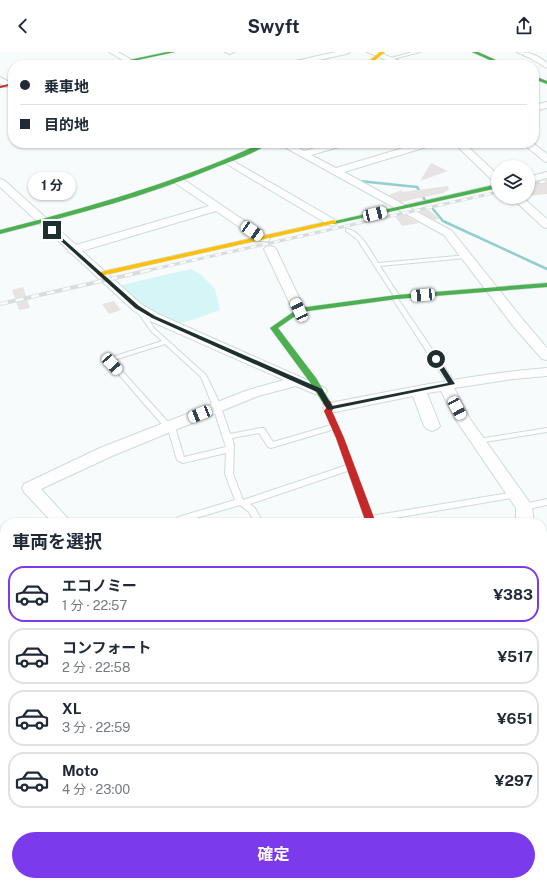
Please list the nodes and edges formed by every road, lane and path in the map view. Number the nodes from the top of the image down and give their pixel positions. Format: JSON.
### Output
{"nodes":[{"id":1,"x":114,"y":52,"type":"edge"},
{"id":2,"x":173,"y":52,"type":"edge"},
{"id":3,"x":346,"y":52,"type":"edge"},
{"id":4,"x":418,"y":52,"type":"edge"},
{"id":5,"x":474,"y":52,"type":"edge"},
{"id":6,"x":521,"y":52,"type":"edge"},
{"id":7,"x":380,"y":54,"type":"edge"},
{"id":8,"x":128,"y":60,"type":"edge"},
{"id":9,"x":144,"y":60,"type":"edge"},
{"id":10,"x":309,"y":60,"type":"edge"},
{"id":11,"x":393,"y":60,"type":"edge"},
{"id":12,"x":493,"y":60,"type":"edge"},
{"id":13,"x":539,"y":60,"type":"edge"},
{"id":14,"x":2,"y":76,"type":"edge"},
{"id":15,"x":7,"y":85,"type":"edge"},
{"id":16,"x":255,"y":148,"type":"edge"},
{"id":17,"x":292,"y":148,"type":"edge"},
{"id":18,"x":324,"y":148,"type":"edge"},
{"id":19,"x":382,"y":148,"type":"edge"},
{"id":20,"x":414,"y":148,"type":"edge"},
{"id":21,"x":464,"y":148,"type":"edge"},
{"id":22,"x":543,"y":151,"type":"edge"},
{"id":23,"x":302,"y":154,"type":"junction"},
{"id":24,"x":547,"y":159,"type":"edge"},
{"id":25,"x":228,"y":161,"type":"junction"},
{"id":26,"x":323,"y":165,"type":"junction"},
{"id":27,"x":335,"y":172,"type":"junction"},
{"id":28,"x":491,"y":173,"type":"edge"},
{"id":29,"x":547,"y":175,"type":"edge"},
{"id":30,"x":535,"y":178,"type":"edge"},
{"id":31,"x":0,"y":182,"type":"edge"},
{"id":32,"x":179,"y":182,"type":"junction"},
{"id":33,"x":491,"y":188,"type":"edge"},
{"id":34,"x":524,"y":204,"type":"edge"},
{"id":35,"x":217,"y":207,"type":"junction"},
{"id":36,"x":403,"y":208,"type":"junction"},
{"id":37,"x":42,"y":221,"type":"junction"},
{"id":38,"x":333,"y":223,"type":"junction"},
{"id":39,"x":547,"y":225,"type":"edge"},
{"id":40,"x":348,"y":230,"type":"dead end"},
{"id":41,"x":0,"y":232,"type":"edge"},
{"id":42,"x":267,"y":244,"type":"junction"},
{"id":43,"x":72,"y":250,"type":"junction"},
{"id":44,"x":466,"y":256,"type":"junction"},
{"id":45,"x":376,"y":265,"type":"junction"},
{"id":46,"x":100,"y":274,"type":"junction"},
{"id":47,"x":547,"y":285,"type":"edge"},
{"id":48,"x":492,"y":289,"type":"junction"},
{"id":49,"x":396,"y":298,"type":"junction"},
{"id":50,"x":137,"y":307,"type":"junction"},
{"id":51,"x":299,"y":310,"type":"junction"},
{"id":52,"x":166,"y":342,"type":"junction"},
{"id":53,"x":546,"y":353,"type":"edge"},
{"id":54,"x":547,"y":372,"type":"edge"},
{"id":55,"x":298,"y":382,"type":"junction"},
{"id":56,"x":448,"y":385,"type":"junction"},
{"id":57,"x":418,"y":390,"type":"junction"},
{"id":58,"x":320,"y":391,"type":"junction"},
{"id":59,"x":216,"y":408,"type":"junction"},
{"id":60,"x":330,"y":408,"type":"junction"},
{"id":61,"x":170,"y":426,"type":"junction"},
{"id":62,"x":335,"y":426,"type":"junction"},
{"id":63,"x":432,"y":426,"type":"dead end"},
{"id":64,"x":547,"y":430,"type":"edge"},
{"id":65,"x":227,"y":437,"type":"junction"},
{"id":66,"x":478,"y":441,"type":"junction"},
{"id":67,"x":230,"y":449,"type":"junction"},
{"id":68,"x":351,"y":467,"type":"junction"},
{"id":69,"x":520,"y":501,"type":"junction"},
{"id":70,"x":242,"y":502,"type":"junction"},
{"id":71,"x":547,"y":502,"type":"edge"},
{"id":72,"x":58,"y":518,"type":"edge"},
{"id":73,"x":186,"y":518,"type":"edge"},
{"id":74,"x":256,"y":518,"type":"edge"},
{"id":75,"x":370,"y":518,"type":"edge"},
{"id":76,"x":393,"y":518,"type":"edge"},
{"id":77,"x":524,"y":518,"type":"edge"}],
"edges":[{"from":1,"to":8,"type":"street"},
{"from":2,"to":9,"type":"street"},
{"from":3,"to":10,"type":"street"},
{"from":4,"to":7,"type":"lane"},
{"from":5,"to":12,"type":"street"},
{"from":6,"to":13,"type":"street"},
{"from":7,"to":11,"type":"street"},
{"from":14,"to":15,"type":"street"},
{"from":16,"to":25,"type":"street"},
{"from":17,"to":23,"type":"street"},
{"from":18,"to":23,"type":"street"},
{"from":19,"to":26,"type":"street"},
{"from":20,"to":27,"type":"street"},
{"from":21,"to":28,"type":"street"},
{"from":22,"to":24,"type":"street"},
{"from":23,"to":26,"type":"street"},
{"from":25,"to":32,"type":"street"},
{"from":25,"to":38,"type":"street"},
{"from":26,"to":27,"type":"street"},
{"from":27,"to":36,"type":"street"},
{"from":29,"to":30,"type":"street"},
{"from":31,"to":37,"type":"street"},
{"from":32,"to":35,"type":"street"},
{"from":32,"to":37,"type":"street"},
{"from":33,"to":36,"type":"street"},
{"from":34,"to":39,"type":"street"},
{"from":35,"to":42,"type":"street"},
{"from":35,"to":43,"type":"street"},
{"from":36,"to":38,"type":"street"},
{"from":36,"to":44,"type":"street"},
{"from":37,"to":41,"type":"street"},
{"from":37,"to":43,"type":"street"},
{"from":38,"to":42,"type":"street"},
{"from":40,"to":45,"type":"lane"},
{"from":42,"to":46,"type":"street"},
{"from":42,"to":51,"type":"street"},
{"from":43,"to":46,"type":"street"},
{"from":44,"to":45,"type":"lane"},
{"from":44,"to":48,"type":"street"},
{"from":45,"to":49,"type":"lane"},
{"from":46,"to":50,"type":"street"},
{"from":47,"to":48,"type":"street"},
{"from":48,"to":49,"type":"street"},
{"from":48,"to":53,"type":"street"},
{"from":49,"to":51,"type":"street"},
{"from":49,"to":56,"type":"lane"},
{"from":50,"to":52,"type":"lane"},
{"from":50,"to":55,"type":"street"},
{"from":51,"to":58,"type":"street"},
{"from":52,"to":59,"type":"lane"},
{"from":52,"to":61,"type":"lane"},
{"from":54,"to":56,"type":"street"},
{"from":55,"to":58,"type":"street"},
{"from":55,"to":59,"type":"street"},
{"from":56,"to":57,"type":"street"},
{"from":56,"to":66,"type":"street"},
{"from":57,"to":60,"type":"street"},
{"from":57,"to":63,"type":"street"},
{"from":58,"to":60,"type":"street"},
{"from":59,"to":61,"type":"street"},
{"from":59,"to":65,"type":"lane"},
{"from":60,"to":62,"type":"street"},
{"from":61,"to":67,"type":"lane"},
{"from":61,"to":72,"type":"street"},
{"from":62,"to":65,"type":"lane"},
{"from":62,"to":68,"type":"street"},
{"from":64,"to":66,"type":"lane"},
{"from":65,"to":67,"type":"lane"},
{"from":66,"to":69,"type":"street"},
{"from":67,"to":70,"type":"lane"},
{"from":68,"to":70,"type":"lane"},
{"from":68,"to":75,"type":"street"},
{"from":69,"to":71,"type":"lane"},
{"from":69,"to":76,"type":"lane"},
{"from":69,"to":77,"type":"street"},
{"from":70,"to":73,"type":"lane"},
{"from":70,"to":74,"type":"lane"}]}
